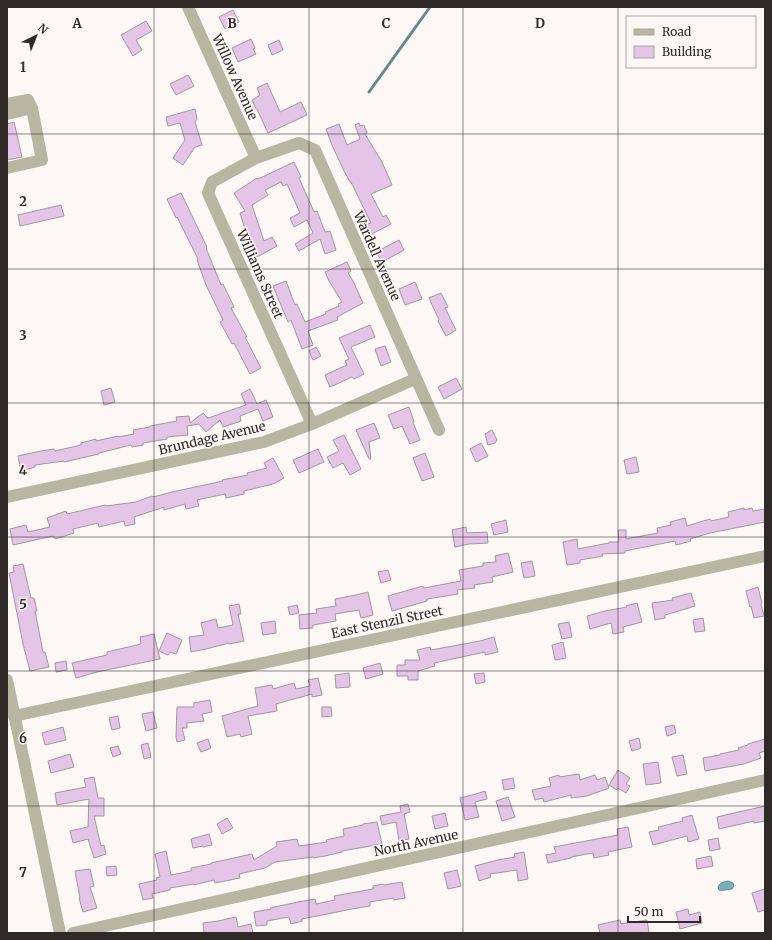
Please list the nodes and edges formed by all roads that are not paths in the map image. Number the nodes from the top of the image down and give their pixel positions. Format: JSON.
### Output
{"nodes":[{"id":1,"x":188,"y":7,"type":"edge"},
{"id":2,"x":7,"y":104,"type":"edge"},
{"id":3,"x":32,"y":108,"type":"junction"},
{"id":4,"x":7,"y":114,"type":"edge"},
{"id":5,"x":256,"y":158,"type":"junction"},
{"id":6,"x":7,"y":168,"type":"edge"},
{"id":7,"x":415,"y":379,"type":"junction"},
{"id":8,"x":312,"y":424,"type":"junction"},
{"id":9,"x":439,"y":430,"type":"dead end"},
{"id":10,"x":7,"y":497,"type":"edge"},
{"id":11,"x":765,"y":556,"type":"edge"},
{"id":12,"x":7,"y":680,"type":"edge"},
{"id":13,"x":14,"y":716,"type":"junction"},
{"id":14,"x":12,"y":733,"type":"edge"},
{"id":15,"x":765,"y":780,"type":"edge"},
{"id":16,"x":60,"y":933,"type":"edge"},
{"id":17,"x":73,"y":933,"type":"edge"}],
"edges":[{"from":1,"to":5,"type":"street","name":"Willow Avenue"},
{"from":2,"to":3,"type":"street"},
{"from":3,"to":4,"type":"street"},
{"from":3,"to":6,"type":"street"},
{"from":5,"to":7,"type":"street","name":"Wardell Avenue"},
{"from":5,"to":8,"type":"street","name":"Williams Street"},
{"from":7,"to":8,"type":"street","name":"Brundage Avenue"},
{"from":7,"to":9,"type":"street","name":"Wardell Avenue"},
{"from":8,"to":10,"type":"street","name":"Brundage Avenue"},
{"from":11,"to":13,"type":"street","name":"East Stenzil Street"},
{"from":12,"to":13,"type":"street"},
{"from":13,"to":14,"type":"street"},
{"from":14,"to":16,"type":"street"},
{"from":15,"to":17,"type":"street","name":"North Avenue"}]}
